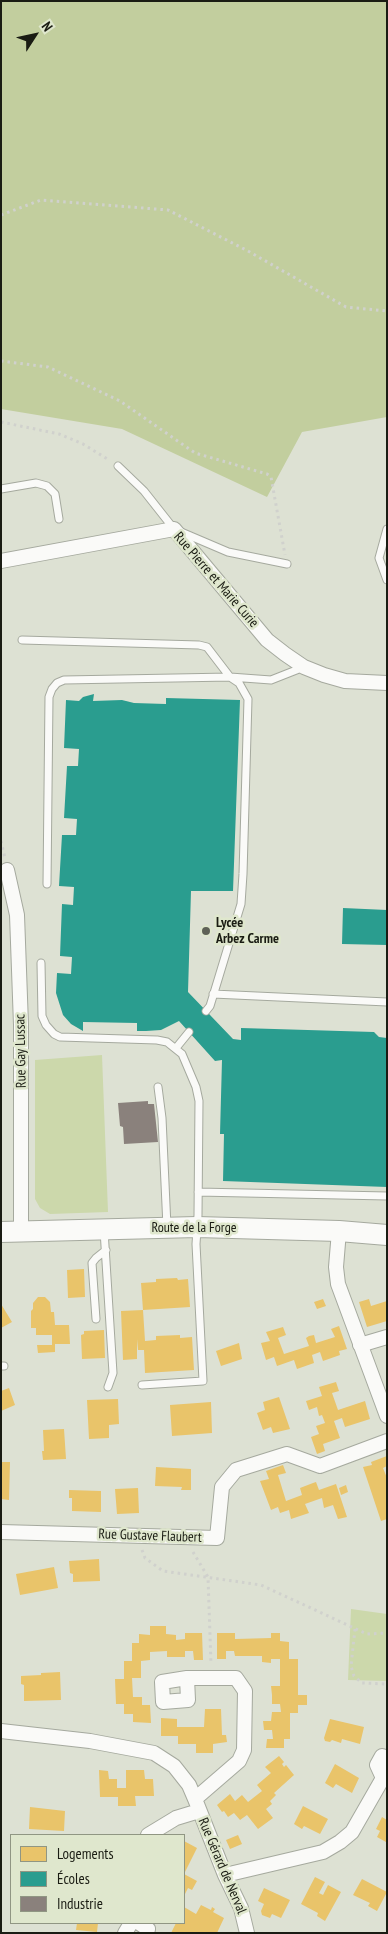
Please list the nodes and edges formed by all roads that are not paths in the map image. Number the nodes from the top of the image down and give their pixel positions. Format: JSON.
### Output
{"nodes":[{"id":1,"x":118,"y":466,"type":"road end"},
{"id":2,"x":1,"y":489,"type":"edge"},
{"id":3,"x":59,"y":519,"type":"dead end"},
{"id":4,"x":174,"y":529,"type":"junction"},
{"id":5,"x":387,"y":529,"type":"edge"},
{"id":6,"x":1,"y":561,"type":"edge"},
{"id":7,"x":287,"y":564,"type":"road end"},
{"id":8,"x":387,"y":580,"type":"edge"},
{"id":9,"x":22,"y":640,"type":"dead end"},
{"id":10,"x":304,"y":666,"type":"junction"},
{"id":11,"x":230,"y":677,"type":"junction"},
{"id":12,"x":387,"y":683,"type":"edge"},
{"id":13,"x":7,"y":870,"type":"dead end"},
{"id":14,"x":47,"y":884,"type":"dead end"},
{"id":15,"x":41,"y":963,"type":"dead end"},
{"id":16,"x":213,"y":994,"type":"junction"},
{"id":17,"x":387,"y":1002,"type":"edge"},
{"id":18,"x":206,"y":1011,"type":"dead end"},
{"id":19,"x":189,"y":1032,"type":"dead end"},
{"id":20,"x":176,"y":1048,"type":"junction"},
{"id":21,"x":158,"y":1087,"type":"dead end"},
{"id":22,"x":198,"y":1192,"type":"junction"},
{"id":23,"x":387,"y":1196,"type":"edge"},
{"id":24,"x":198,"y":1227,"type":"junction"},
{"id":25,"x":167,"y":1228,"type":"junction"},
{"id":26,"x":104,"y":1229,"type":"junction"},
{"id":27,"x":339,"y":1231,"type":"junction"},
{"id":28,"x":1,"y":1232,"type":"edge"},
{"id":29,"x":21,"y":1232,"type":"junction"},
{"id":30,"x":387,"y":1235,"type":"edge"},
{"id":31,"x":106,"y":1250,"type":"junction"},
{"id":32,"x":96,"y":1319,"type":"dead end"},
{"id":33,"x":387,"y":1337,"type":"edge"},
{"id":34,"x":360,"y":1345,"type":"junction"},
{"id":35,"x":142,"y":1386,"type":"dead end"},
{"id":36,"x":108,"y":1387,"type":"dead end"},
{"id":37,"x":387,"y":1416,"type":"edge"},
{"id":38,"x":387,"y":1442,"type":"edge"},
{"id":39,"x":1,"y":1532,"type":"edge"},
{"id":40,"x":187,"y":1678,"type":"dead end"},
{"id":41,"x":1,"y":1731,"type":"edge"},
{"id":42,"x":387,"y":1758,"type":"edge"},
{"id":43,"x":385,"y":1774,"type":"edge"},
{"id":44,"x":197,"y":1805,"type":"junction"},
{"id":45,"x":150,"y":1834,"type":"edge"},
{"id":46,"x":225,"y":1874,"type":"junction"},
{"id":47,"x":140,"y":1924,"type":"edge"},
{"id":48,"x":147,"y":1933,"type":"edge"},
{"id":49,"x":247,"y":1933,"type":"edge"}],
"edges":[{"from":1,"to":4,"type":"lane"},
{"from":2,"to":3,"type":"lane"},
{"from":4,"to":6,"type":"street","name":"Rue Pierre et Marie Curie"},
{"from":4,"to":7,"type":"lane"},
{"from":4,"to":10,"type":"street","name":"Rue Pierre et Marie Curie"},
{"from":5,"to":8,"type":"lane"},
{"from":9,"to":11,"type":"lane"},
{"from":10,"to":11,"type":"lane"},
{"from":10,"to":12,"type":"street","name":"Rue Pierre et Marie Curie"},
{"from":11,"to":14,"type":"lane"},
{"from":11,"to":16,"type":"lane"},
{"from":13,"to":29,"type":"street","name":"Rue Gay Lussac"},
{"from":15,"to":20,"type":"lane"},
{"from":16,"to":17,"type":"lane"},
{"from":16,"to":18,"type":"lane"},
{"from":19,"to":20,"type":"lane"},
{"from":20,"to":22,"type":"lane"},
{"from":21,"to":25,"type":"lane"},
{"from":22,"to":23,"type":"lane"},
{"from":22,"to":24,"type":"lane"},
{"from":24,"to":25,"type":"main road","name":"Route de la Forge"},
{"from":24,"to":27,"type":"main road","name":"Route de la Forge"},
{"from":24,"to":35,"type":"lane"},
{"from":25,"to":26,"type":"main road","name":"Route de la Forge"},
{"from":26,"to":29,"type":"main road","name":"Route de la Forge"},
{"from":26,"to":31,"type":"lane"},
{"from":27,"to":30,"type":"main road","name":"Route de la Forge"},
{"from":27,"to":34,"type":"street"},
{"from":28,"to":29,"type":"main road","name":"Route de la Forge"},
{"from":31,"to":32,"type":"lane"},
{"from":31,"to":36,"type":"lane"},
{"from":33,"to":34,"type":"street"},
{"from":34,"to":37,"type":"street"},
{"from":38,"to":39,"type":"street","name":"Rue Gustave Flaubert"},
{"from":40,"to":44,"type":"street"},
{"from":41,"to":44,"type":"street","name":"Rue Gérard de Nerval"},
{"from":42,"to":43,"type":"street"},
{"from":43,"to":46,"type":"street"},
{"from":44,"to":45,"type":"street"},
{"from":44,"to":46,"type":"street","name":"Rue Gérard de Nerval"},
{"from":46,"to":49,"type":"street","name":"Rue Gérard de Nerval"},
{"from":47,"to":48,"type":"street"}]}
